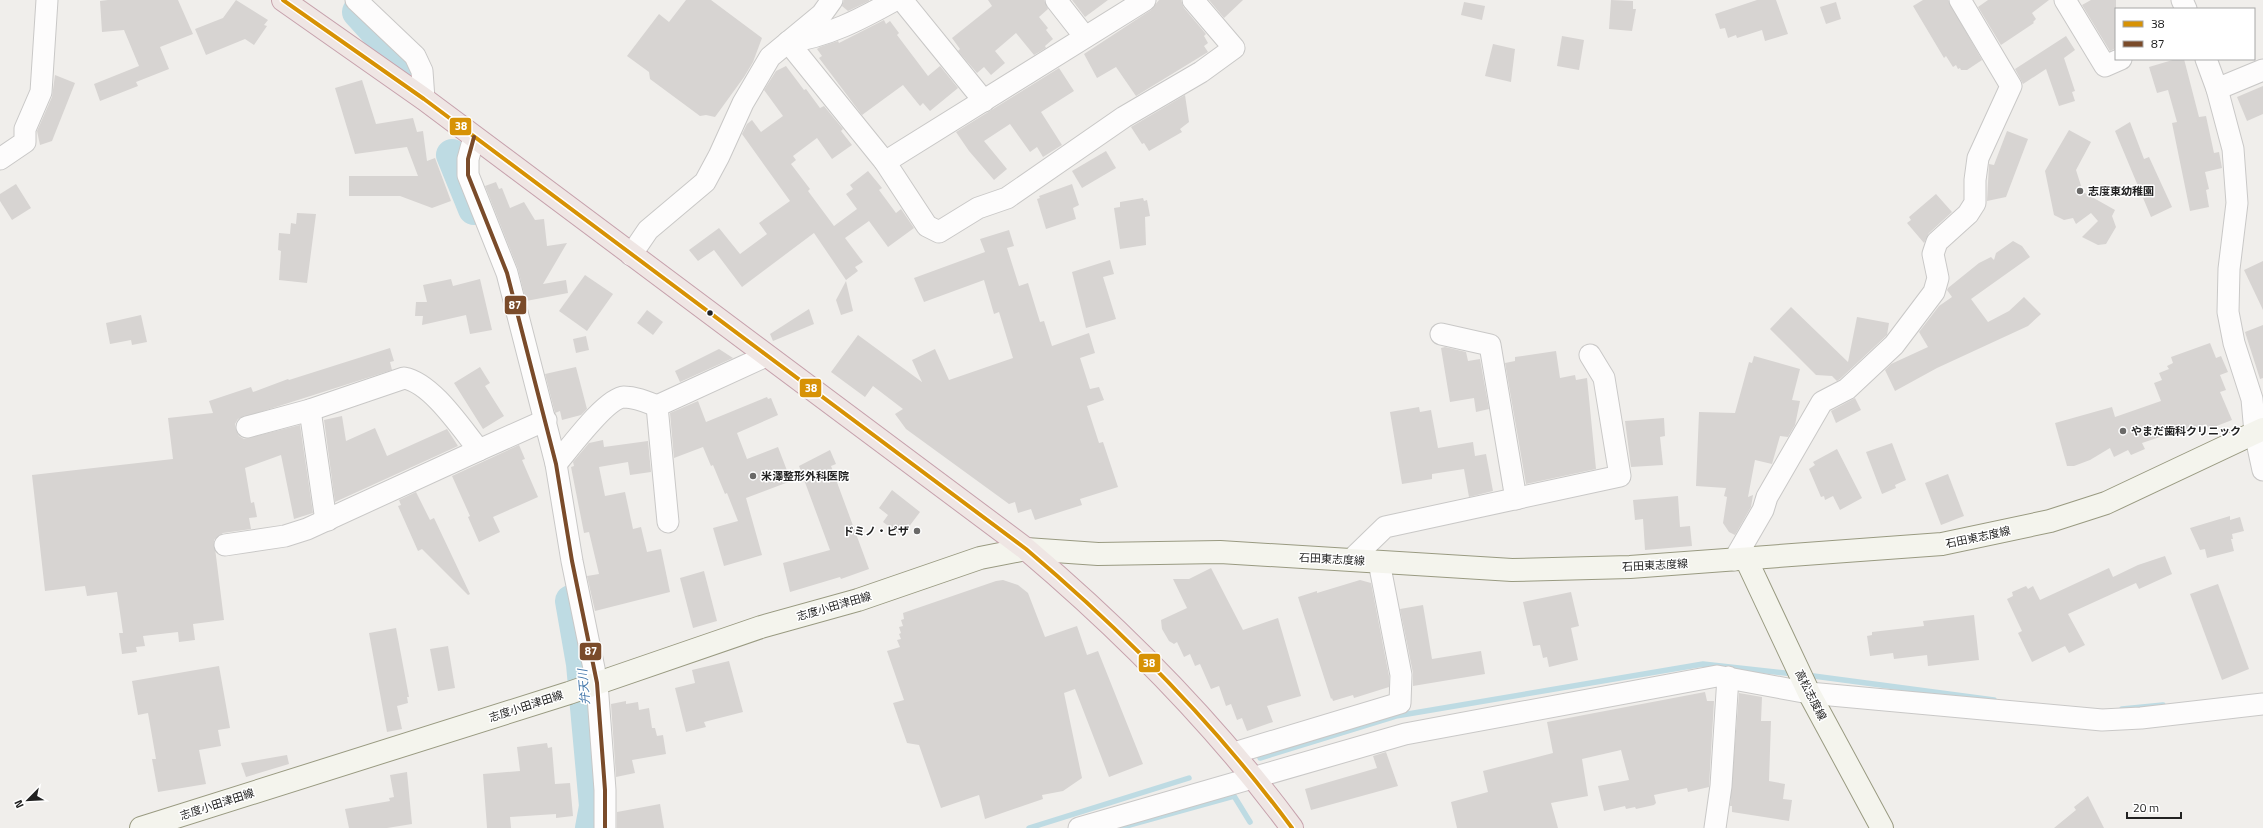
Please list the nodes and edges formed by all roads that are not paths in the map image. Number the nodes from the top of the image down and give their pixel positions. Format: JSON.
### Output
{"nodes":[{"id":1,"x":47,"y":0,"type":"edge"},
{"id":2,"x":283,"y":0,"type":"edge"},
{"id":3,"x":356,"y":0,"type":"edge"},
{"id":4,"x":832,"y":0,"type":"edge"},
{"id":5,"x":895,"y":0,"type":"edge"},
{"id":6,"x":902,"y":0,"type":"edge"},
{"id":7,"x":1056,"y":0,"type":"edge"},
{"id":8,"x":1145,"y":0,"type":"edge"},
{"id":9,"x":1193,"y":0,"type":"edge"},
{"id":10,"x":1960,"y":0,"type":"edge"},
{"id":11,"x":2065,"y":0,"type":"edge"},
{"id":12,"x":1086,"y":37,"type":"junction"},
{"id":13,"x":788,"y":42,"type":"junction"},
{"id":14,"x":2119,"y":60,"type":"edge"},
{"id":15,"x":2206,"y":60,"type":"edge"},
{"id":16,"x":2263,"y":70,"type":"edge"},
{"id":17,"x":2217,"y":89,"type":"junction"},
{"id":18,"x":424,"y":99,"type":"junction"},
{"id":19,"x":984,"y":101,"type":"junction"},
{"id":20,"x":474,"y":137,"type":"junction"},
{"id":21,"x":0,"y":159,"type":"edge"},
{"id":22,"x":885,"y":162,"type":"junction"},
{"id":23,"x":631,"y":255,"type":"junction"},
{"id":24,"x":1441,"y":334,"type":"dead end"},
{"id":25,"x":1590,"y":355,"type":"dead end"},
{"id":26,"x":766,"y":356,"type":"junction"},
{"id":27,"x":657,"y":406,"type":"junction"},
{"id":28,"x":310,"y":410,"type":"junction"},
{"id":29,"x":546,"y":420,"type":"junction"},
{"id":30,"x":248,"y":427,"type":"dead end"},
{"id":31,"x":2259,"y":431,"type":"edge"},
{"id":32,"x":479,"y":450,"type":"junction"},
{"id":33,"x":556,"y":464,"type":"junction"},
{"id":34,"x":2263,"y":470,"type":"edge"},
{"id":35,"x":1516,"y":499,"type":"junction"},
{"id":36,"x":328,"y":520,"type":"junction"},
{"id":37,"x":668,"y":522,"type":"dead end"},
{"id":38,"x":225,"y":545,"type":"dead end"},
{"id":39,"x":1026,"y":549,"type":"junction"},
{"id":40,"x":1740,"y":559,"type":"junction"},
{"id":41,"x":1351,"y":560,"type":"junction"},
{"id":42,"x":1379,"y":562,"type":"junction"},
{"id":43,"x":1728,"y":677,"type":"junction"},
{"id":44,"x":597,"y":683,"type":"junction"},
{"id":45,"x":1809,"y":693,"type":"junction"},
{"id":46,"x":2263,"y":704,"type":"edge"},
{"id":47,"x":1234,"y":753,"type":"junction"},
{"id":48,"x":1255,"y":778,"type":"junction"},
{"id":49,"x":141,"y":828,"type":"edge"},
{"id":50,"x":605,"y":828,"type":"edge"},
{"id":51,"x":1079,"y":828,"type":"edge"},
{"id":52,"x":1292,"y":828,"type":"edge"},
{"id":53,"x":1715,"y":828,"type":"edge"},
{"id":54,"x":1882,"y":828,"type":"edge"}],
"edges":[{"from":1,"to":21,"type":"street"},
{"from":2,"to":18,"type":"highway"},
{"from":3,"to":18,"type":"street"},
{"from":4,"to":13,"type":"street"},
{"from":5,"to":13,"type":"street"},
{"from":6,"to":19,"type":"street"},
{"from":7,"to":12,"type":"street"},
{"from":8,"to":12,"type":"street"},
{"from":9,"to":22,"type":"street"},
{"from":10,"to":40,"type":"street"},
{"from":11,"to":14,"type":"street"},
{"from":12,"to":19,"type":"street"},
{"from":13,"to":22,"type":"street"},
{"from":13,"to":23,"type":"street"},
{"from":15,"to":17,"type":"street"},
{"from":16,"to":17,"type":"street"},
{"from":17,"to":31,"type":"street"},
{"from":18,"to":20,"type":"highway"},
{"from":19,"to":22,"type":"street"},
{"from":20,"to":23,"type":"highway"},
{"from":20,"to":29,"type":"street"},
{"from":23,"to":26,"type":"highway"},
{"from":24,"to":35,"type":"street"},
{"from":25,"to":35,"type":"street"},
{"from":26,"to":27,"type":"street"},
{"from":26,"to":39,"type":"highway"},
{"from":27,"to":33,"type":"street"},
{"from":27,"to":37,"type":"street"},
{"from":28,"to":30,"type":"street"},
{"from":28,"to":32,"type":"street"},
{"from":28,"to":36,"type":"street"},
{"from":29,"to":32,"type":"street"},
{"from":29,"to":33,"type":"street"},
{"from":31,"to":34,"type":"street"},
{"from":31,"to":40,"type":"main road","name":"石田東志度線"},
{"from":32,"to":36,"type":"street"},
{"from":33,"to":44,"type":"street"},
{"from":35,"to":41,"type":"street"},
{"from":36,"to":38,"type":"street"},
{"from":39,"to":41,"type":"main road","name":"石田東志度線"},
{"from":39,"to":44,"type":"main road","name":"志度小田津田線"},
{"from":39,"to":47,"type":"highway"},
{"from":40,"to":42,"type":"main road","name":"石田東志度線"},
{"from":40,"to":45,"type":"main road","name":"高松志度線"},
{"from":41,"to":42,"type":"main road","name":"石田東志度線"},
{"from":42,"to":47,"type":"street"},
{"from":43,"to":45,"type":"street"},
{"from":43,"to":48,"type":"street"},
{"from":43,"to":53,"type":"street"},
{"from":44,"to":49,"type":"main road","name":"志度小田津田線"},
{"from":44,"to":50,"type":"street"},
{"from":45,"to":46,"type":"street"},
{"from":45,"to":54,"type":"main road","name":"高松志度線"},
{"from":47,"to":48,"type":"highway"},
{"from":48,"to":51,"type":"street"},
{"from":48,"to":52,"type":"highway"}]}
